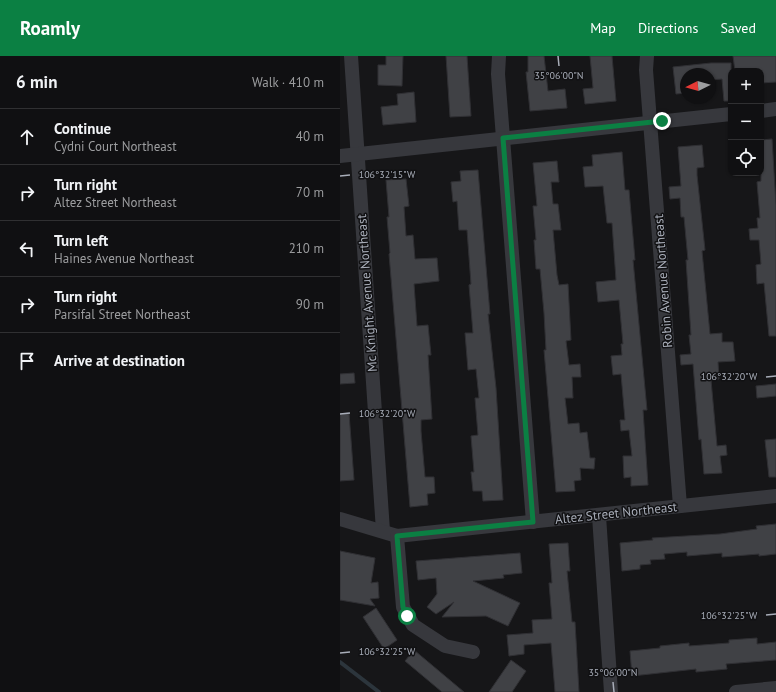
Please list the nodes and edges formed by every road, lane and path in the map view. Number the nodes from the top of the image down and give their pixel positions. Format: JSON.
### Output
{"nodes":[{"id":1,"x":351,"y":56,"type":"edge"},
{"id":2,"x":499,"y":56,"type":"edge"},
{"id":3,"x":647,"y":56,"type":"edge"},
{"id":4,"x":776,"y":110,"type":"edge"},
{"id":5,"x":764,"y":111,"type":"edge"},
{"id":6,"x":728,"y":114,"type":"edge"},
{"id":7,"x":650,"y":122,"type":"junction"},
{"id":8,"x":503,"y":138,"type":"junction"},
{"id":9,"x":358,"y":154,"type":"junction"},
{"id":10,"x":340,"y":156,"type":"edge"},
{"id":11,"x":776,"y":496,"type":"edge"},
{"id":12,"x":680,"y":506,"type":"junction"},
{"id":13,"x":599,"y":516,"type":"junction"},
{"id":14,"x":340,"y":518,"type":"edge"},
{"id":15,"x":533,"y":522,"type":"junction"},
{"id":16,"x":383,"y":531,"type":"junction"},
{"id":17,"x":397,"y":536,"type":"junction"},
{"id":18,"x":473,"y":652,"type":"dead end"},
{"id":19,"x":776,"y":688,"type":"edge"},
{"id":20,"x":611,"y":692,"type":"edge"},
{"id":21,"x":736,"y":692,"type":"edge"}],
"edges":[{"from":1,"to":9,"type":"street","name":"Mc Knight Avenue Northeast"},
{"from":2,"to":8,"type":"street"},
{"from":3,"to":7,"type":"street","name":"Robin Avenue Northeast"},
{"from":4,"to":5,"type":"street"},
{"from":6,"to":7,"type":"street"},
{"from":7,"to":8,"type":"street"},
{"from":7,"to":12,"type":"street","name":"Robin Avenue Northeast"},
{"from":8,"to":9,"type":"street"},
{"from":8,"to":15,"type":"street"},
{"from":9,"to":10,"type":"street"},
{"from":9,"to":16,"type":"street","name":"Mc Knight Avenue Northeast"},
{"from":11,"to":12,"type":"street","name":"Altez Street Northeast"},
{"from":12,"to":13,"type":"street","name":"Altez Street Northeast"},
{"from":13,"to":15,"type":"street","name":"Altez Street Northeast"},
{"from":13,"to":20,"type":"street"},
{"from":14,"to":16,"type":"street","name":"Altez Street Northeast"},
{"from":15,"to":17,"type":"street","name":"Altez Street Northeast"},
{"from":16,"to":17,"type":"street","name":"Altez Street Northeast"},
{"from":17,"to":18,"type":"street"},
{"from":19,"to":21,"type":"street"}]}
